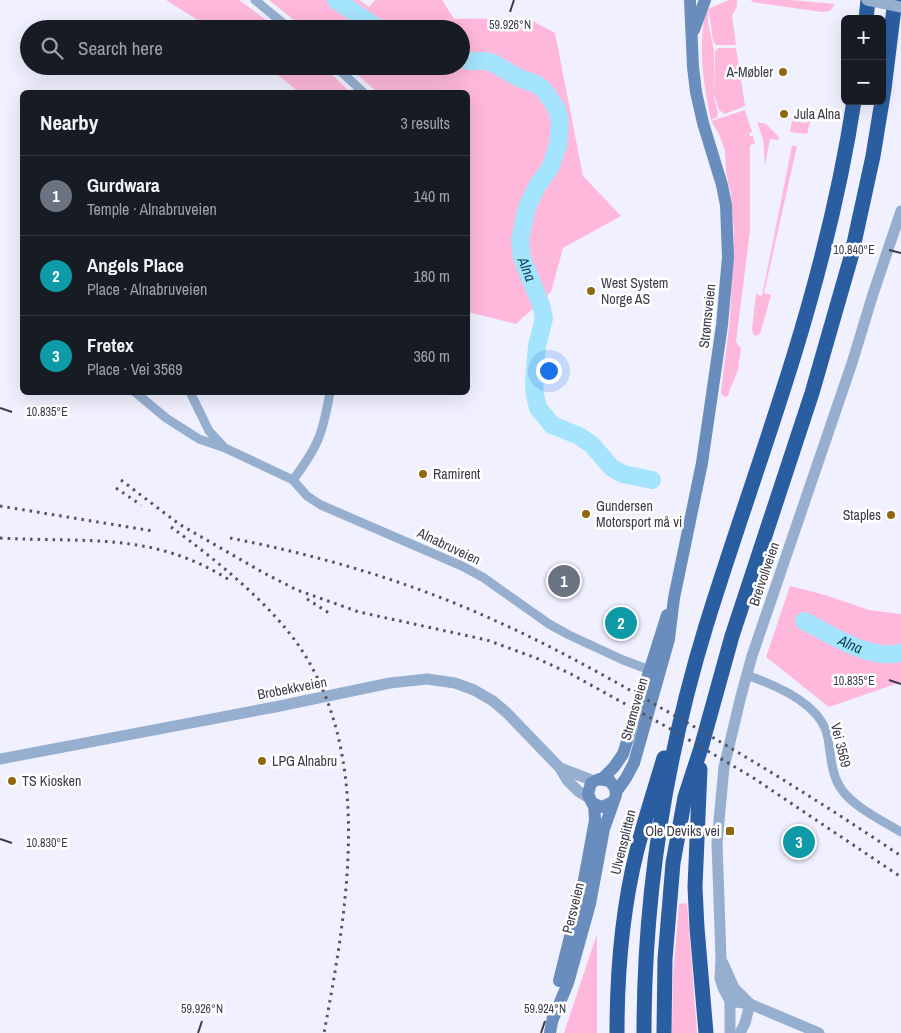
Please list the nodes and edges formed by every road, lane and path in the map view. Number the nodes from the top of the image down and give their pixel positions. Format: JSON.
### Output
{"nodes":[{"id":1,"x":255,"y":0,"type":"edge"},
{"id":2,"x":690,"y":0,"type":"edge"},
{"id":3,"x":705,"y":0,"type":"edge"},
{"id":4,"x":867,"y":0,"type":"edge"},
{"id":5,"x":896,"y":0,"type":"edge"},
{"id":6,"x":901,"y":7,"type":"edge"},
{"id":7,"x":866,"y":15,"type":"edge"},
{"id":8,"x":279,"y":20,"type":"edge"},
{"id":9,"x":692,"y":35,"type":"junction"},
{"id":10,"x":345,"y":75,"type":"edge"},
{"id":11,"x":361,"y":90,"type":"edge"},
{"id":12,"x":853,"y":105,"type":"edge"},
{"id":13,"x":901,"y":211,"type":"edge"},
{"id":14,"x":139,"y":395,"type":"edge"},
{"id":15,"x":191,"y":395,"type":"edge"},
{"id":16,"x":329,"y":395,"type":"edge"},
{"id":17,"x":225,"y":448,"type":"junction"},
{"id":18,"x":293,"y":480,"type":"junction"},
{"id":19,"x":694,"y":665,"type":"junction"},
{"id":20,"x":655,"y":672,"type":"junction"},
{"id":21,"x":746,"y":675,"type":"junction"},
{"id":22,"x":701,"y":748,"type":"junction"},
{"id":23,"x":0,"y":759,"type":"edge"},
{"id":24,"x":560,"y":768,"type":"junction"},
{"id":25,"x":599,"y":780,"type":"junction"},
{"id":26,"x":614,"y":797,"type":"junction"},
{"id":27,"x":592,"y":801,"type":"junction"},
{"id":28,"x":901,"y":832,"type":"edge"},
{"id":29,"x":721,"y":960,"type":"junction"},
{"id":30,"x":730,"y":1001,"type":"junction"},
{"id":31,"x":750,"y":1004,"type":"junction"},
{"id":32,"x":553,"y":1019,"type":"junction"},
{"id":33,"x":550,"y":1033,"type":"edge"},
{"id":34,"x":617,"y":1033,"type":"edge"},
{"id":35,"x":644,"y":1033,"type":"edge"},
{"id":36,"x":664,"y":1033,"type":"edge"},
{"id":37,"x":706,"y":1033,"type":"edge"},
{"id":38,"x":730,"y":1033,"type":"edge"},
{"id":39,"x":740,"y":1033,"type":"edge"},
{"id":40,"x":819,"y":1033,"type":"edge"}],
"edges":[{"from":1,"to":8,"type":"street"},
{"from":2,"to":9,"type":"main road","name":"Strømsveien"},
{"from":3,"to":9,"type":"main road","name":"Strømsveien"},
{"from":4,"to":6,"type":"street","bridge":true},
{"from":4,"to":7,"type":"highway"},
{"from":5,"to":22,"type":"highway"},
{"from":9,"to":20,"type":"main road","name":"Strømsveien"},
{"from":10,"to":11,"type":"street"},
{"from":12,"to":19,"type":"highway"},
{"from":13,"to":21,"type":"street","name":"Breivollveien"},
{"from":14,"to":17,"type":"street","name":"Alnabruveien"},
{"from":15,"to":17,"type":"street","name":"Alnabruveien"},
{"from":16,"to":18,"type":"street"},
{"from":17,"to":18,"type":"street","name":"Alnabruveien"},
{"from":18,"to":20,"type":"street","name":"Alnabruveien"},
{"from":19,"to":34,"type":"highway","name":"Ulvensplitten"},
{"from":19,"to":35,"type":"highway"},
{"from":20,"to":25,"type":"main road","name":"Strømsveien"},
{"from":20,"to":26,"type":"main road","name":"Strømsveien"},
{"from":21,"to":28,"type":"street","name":"Vei 3569"},
{"from":21,"to":29,"type":"street","name":"Breivollveien"},
{"from":22,"to":36,"type":"highway"},
{"from":22,"to":37,"type":"highway"},
{"from":23,"to":24,"type":"street","name":"Brobekkveien"},
{"from":24,"to":25,"type":"street","name":"Brobekkveien"},
{"from":24,"to":27,"type":"street","name":"Brobekkveien"},
{"from":25,"to":26,"type":"main road"},
{"from":25,"to":27,"type":"main road"},
{"from":26,"to":27,"type":"main road"},
{"from":26,"to":32,"type":"main road","name":"Persveien"},
{"from":27,"to":32,"type":"main road","name":"Persveien"},
{"from":29,"to":30,"type":"street","name":"Breivollveien"},
{"from":29,"to":31,"type":"street","name":"Breivollveien"},
{"from":30,"to":31,"type":"street"},
{"from":30,"to":38,"type":"street"},
{"from":31,"to":39,"type":"street"},
{"from":31,"to":40,"type":"street"},
{"from":32,"to":33,"type":"main road","name":"Persveien"}]}
